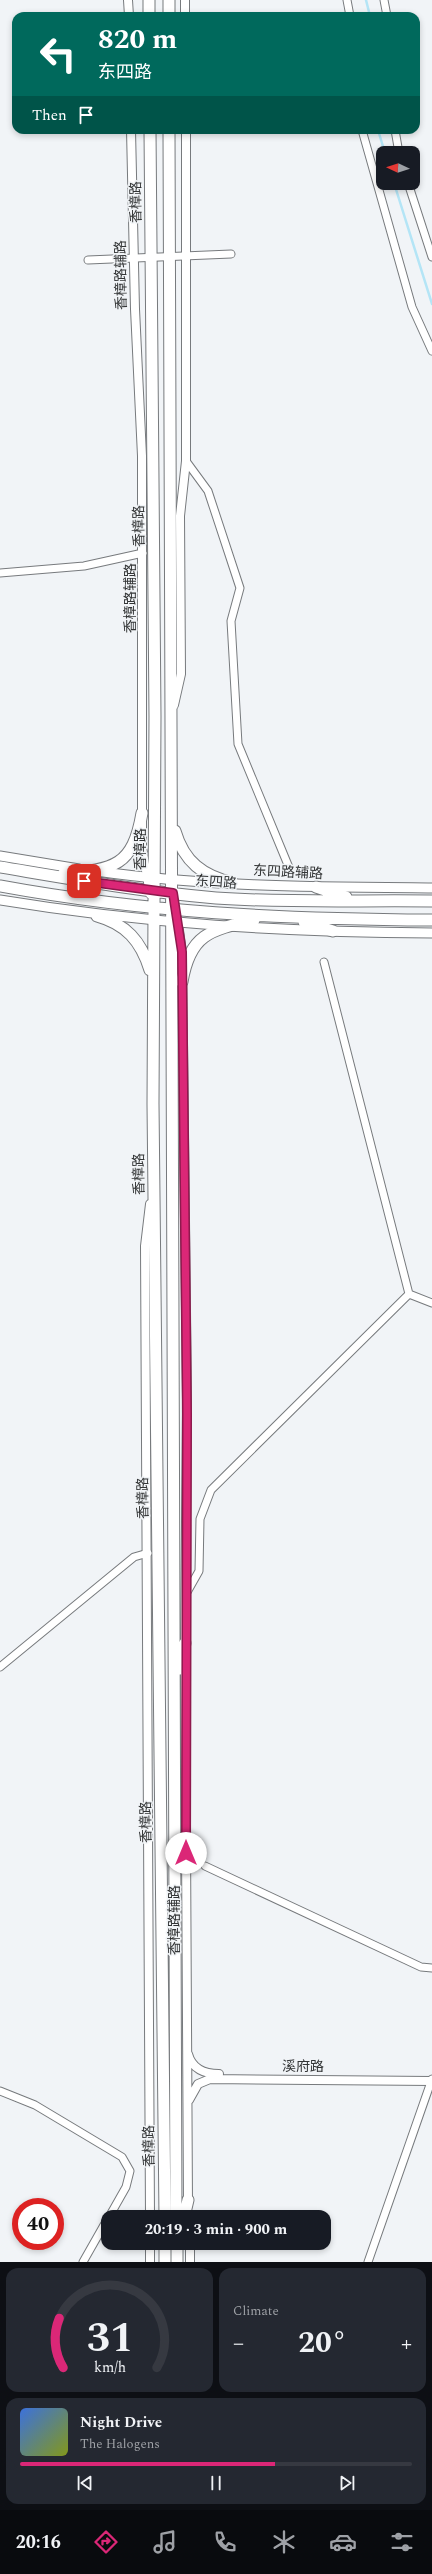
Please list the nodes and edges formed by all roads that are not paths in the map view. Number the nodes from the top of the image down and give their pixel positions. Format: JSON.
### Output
{"nodes":[{"id":1,"x":128,"y":0,"type":"edge"},
{"id":2,"x":185,"y":0,"type":"edge"},
{"id":3,"x":347,"y":0,"type":"edge"},
{"id":4,"x":384,"y":0,"type":"edge"},
{"id":5,"x":129,"y":12,"type":"edge"},
{"id":6,"x":186,"y":12,"type":"edge"},
{"id":7,"x":349,"y":12,"type":"edge"},
{"id":8,"x":386,"y":12,"type":"edge"},
{"id":9,"x":131,"y":134,"type":"edge"},
{"id":10,"x":150,"y":134,"type":"edge"},
{"id":11,"x":169,"y":134,"type":"edge"},
{"id":12,"x":186,"y":134,"type":"edge"},
{"id":13,"x":363,"y":134,"type":"edge"},
{"id":14,"x":396,"y":134,"type":"edge"},
{"id":15,"x":398,"y":146,"type":"edge"},
{"id":16,"x":410,"y":190,"type":"edge"},
{"id":17,"x":231,"y":254,"type":"dead end"},
{"id":18,"x":169,"y":256,"type":"junction"},
{"id":19,"x":186,"y":256,"type":"junction"},
{"id":20,"x":151,"y":257,"type":"junction"},
{"id":21,"x":432,"y":257,"type":"edge"},
{"id":22,"x":134,"y":258,"type":"junction"},
{"id":23,"x":88,"y":260,"type":"dead end"},
{"id":24,"x":432,"y":351,"type":"edge"},
{"id":25,"x":186,"y":461,"type":"junction"},
{"id":26,"x":143,"y":553,"type":"junction"},
{"id":27,"x":0,"y":573,"type":"edge"},
{"id":28,"x":172,"y":716,"type":"junction"},
{"id":29,"x":172,"y":812,"type":"junction"},
{"id":30,"x":142,"y":813,"type":"junction"},
{"id":31,"x":0,"y":856,"type":"edge"},
{"id":32,"x":288,"y":865,"type":"dead end"},
{"id":33,"x":0,"y":867,"type":"edge"},
{"id":34,"x":94,"y":871,"type":"junction"},
{"id":35,"x":42,"y":874,"type":"junction"},
{"id":36,"x":151,"y":878,"type":"junction"},
{"id":37,"x":171,"y":880,"type":"junction"},
{"id":38,"x":233,"y":883,"type":"junction"},
{"id":39,"x":0,"y":886,"type":"edge"},
{"id":40,"x":316,"y":887,"type":"junction"},
{"id":41,"x":432,"y":888,"type":"edge"},
{"id":42,"x":152,"y":891,"type":"junction"},
{"id":43,"x":172,"y":893,"type":"junction"},
{"id":44,"x":0,"y":900,"type":"edge"},
{"id":45,"x":354,"y":900,"type":"junction"},
{"id":46,"x":432,"y":900,"type":"edge"},
{"id":47,"x":153,"y":909,"type":"junction"},
{"id":48,"x":173,"y":911,"type":"junction"},
{"id":49,"x":97,"y":916,"type":"junction"},
{"id":50,"x":270,"y":917,"type":"junction"},
{"id":51,"x":292,"y":918,"type":"junction"},
{"id":52,"x":432,"y":920,"type":"edge"},
{"id":53,"x":154,"y":922,"type":"junction"},
{"id":54,"x":174,"y":923,"type":"junction"},
{"id":55,"x":225,"y":927,"type":"junction"},
{"id":56,"x":333,"y":932,"type":"junction"},
{"id":57,"x":432,"y":934,"type":"edge"},
{"id":58,"x":324,"y":962,"type":"dead end"},
{"id":59,"x":153,"y":982,"type":"junction"},
{"id":60,"x":182,"y":982,"type":"junction"},
{"id":61,"x":154,"y":1179,"type":"junction"},
{"id":62,"x":409,"y":1294,"type":"junction"},
{"id":63,"x":432,"y":1303,"type":"edge"},
{"id":64,"x":148,"y":1552,"type":"junction"},
{"id":65,"x":186,"y":1594,"type":"junction"},
{"id":66,"x":185,"y":1643,"type":"junction"},
{"id":67,"x":0,"y":1667,"type":"edge"},
{"id":68,"x":175,"y":1689,"type":"junction"},
{"id":69,"x":205,"y":1866,"type":"dead end"},
{"id":70,"x":432,"y":1968,"type":"edge"},
{"id":71,"x":187,"y":2050,"type":"junction"},
{"id":72,"x":432,"y":2076,"type":"edge"},
{"id":73,"x":432,"y":2080,"type":"edge"},
{"id":74,"x":0,"y":2091,"type":"edge"},
{"id":75,"x":188,"y":2104,"type":"junction"},
{"id":76,"x":188,"y":2200,"type":"junction"},
{"id":77,"x":113,"y":2210,"type":"edge"},
{"id":78,"x":150,"y":2210,"type":"edge"},
{"id":79,"x":165,"y":2210,"type":"edge"},
{"id":80,"x":176,"y":2210,"type":"edge"},
{"id":81,"x":186,"y":2210,"type":"edge"},
{"id":82,"x":189,"y":2210,"type":"edge"},
{"id":83,"x":101,"y":2230,"type":"edge"},
{"id":84,"x":150,"y":2250,"type":"edge"},
{"id":85,"x":165,"y":2250,"type":"edge"},
{"id":86,"x":177,"y":2250,"type":"edge"},
{"id":87,"x":190,"y":2250,"type":"edge"},
{"id":88,"x":83,"y":2262,"type":"edge"},
{"id":89,"x":150,"y":2262,"type":"edge"},
{"id":90,"x":165,"y":2262,"type":"edge"},
{"id":91,"x":177,"y":2262,"type":"edge"},
{"id":92,"x":190,"y":2262,"type":"edge"},
{"id":93,"x":368,"y":2262,"type":"edge"}],
"edges":[{"from":1,"to":5,"type":"street"},
{"from":2,"to":6,"type":"street"},
{"from":3,"to":7,"type":"street"},
{"from":4,"to":8,"type":"street"},
{"from":9,"to":22,"type":"street","name":"香樟路辅路"},
{"from":10,"to":20,"type":"main road","name":"香樟路"},
{"from":11,"to":18,"type":"main road","name":"香樟路"},
{"from":12,"to":19,"type":"street","name":"香樟路"},
{"from":13,"to":24,"type":"street"},
{"from":14,"to":15,"type":"street"},
{"from":16,"to":21,"type":"street"},
{"from":17,"to":19,"type":"street"},
{"from":18,"to":19,"type":"street"},
{"from":18,"to":20,"type":"street"},
{"from":18,"to":28,"type":"main road","name":"香樟路"},
{"from":19,"to":25,"type":"street","name":"香樟路"},
{"from":20,"to":22,"type":"street"},
{"from":20,"to":36,"type":"main road","name":"香樟路"},
{"from":22,"to":23,"type":"street"},
{"from":22,"to":26,"type":"street","name":"香樟路辅路"},
{"from":25,"to":28,"type":"street","name":"香樟路"},
{"from":25,"to":32,"type":"street"},
{"from":26,"to":27,"type":"street"},
{"from":26,"to":30,"type":"street","name":"香樟路辅路"},
{"from":28,"to":29,"type":"main road","name":"香樟路"},
{"from":29,"to":37,"type":"main road","name":"香樟路"},
{"from":29,"to":38,"type":"main road"},
{"from":30,"to":34,"type":"main road"},
{"from":30,"to":36,"type":"street","name":"香樟路辅路"},
{"from":31,"to":34,"type":"main road","name":"东四路辅路"},
{"from":33,"to":35,"type":"main road","name":"东四路"},
{"from":34,"to":35,"type":"main road"},
{"from":34,"to":36,"type":"main road","name":"东四路辅路"},
{"from":35,"to":42,"type":"main road","name":"东四路"},
{"from":36,"to":37,"type":"main road","name":"东四路辅路"},
{"from":36,"to":42,"type":"main road","name":"香樟路"},
{"from":37,"to":38,"type":"main road","name":"东四路辅路"},
{"from":37,"to":43,"type":"main road","name":"香樟路"},
{"from":38,"to":40,"type":"main road","name":"东四路辅路"},
{"from":39,"to":47,"type":"main road"},
{"from":40,"to":41,"type":"main road","name":"东四路辅路"},
{"from":40,"to":45,"type":"main road"},
{"from":42,"to":43,"type":"main road","name":"东四路"},
{"from":42,"to":47,"type":"main road","name":"香樟路"},
{"from":43,"to":45,"type":"main road","name":"东四路"},
{"from":43,"to":48,"type":"main road","name":"香樟路"},
{"from":44,"to":49,"type":"main road"},
{"from":45,"to":46,"type":"main road","name":"东四路"},
{"from":47,"to":48,"type":"main road"},
{"from":47,"to":53,"type":"main road","name":"香樟路"},
{"from":48,"to":50,"type":"main road"},
{"from":48,"to":54,"type":"main road","name":"香樟路"},
{"from":49,"to":53,"type":"main road"},
{"from":49,"to":59,"type":"main road"},
{"from":50,"to":51,"type":"main road"},
{"from":50,"to":55,"type":"main road"},
{"from":51,"to":52,"type":"main road"},
{"from":51,"to":56,"type":"main road"},
{"from":53,"to":54,"type":"main road"},
{"from":53,"to":59,"type":"main road","name":"香樟路"},
{"from":54,"to":55,"type":"main road"},
{"from":54,"to":60,"type":"street","name":"香樟路辅路"},
{"from":54,"to":68,"type":"main road","name":"香樟路"},
{"from":55,"to":56,"type":"main road"},
{"from":55,"to":60,"type":"main road"},
{"from":56,"to":57,"type":"main road"},
{"from":58,"to":62,"type":"street"},
{"from":59,"to":61,"type":"main road","name":"香樟路"},
{"from":60,"to":65,"type":"street","name":"香樟路辅路"},
{"from":61,"to":64,"type":"street"},
{"from":61,"to":79,"type":"main road","name":"香樟路"},
{"from":62,"to":63,"type":"street"},
{"from":62,"to":65,"type":"street"},
{"from":64,"to":67,"type":"street"},
{"from":64,"to":78,"type":"street"},
{"from":65,"to":66,"type":"street","name":"香樟路辅路"},
{"from":66,"to":68,"type":"main road"},
{"from":66,"to":71,"type":"street","name":"香樟路辅路"},
{"from":68,"to":80,"type":"main road","name":"香樟路"},
{"from":69,"to":70,"type":"street"},
{"from":71,"to":72,"type":"street","name":"溪府路"},
{"from":71,"to":75,"type":"street","name":"香樟路辅路"},
{"from":73,"to":75,"type":"street","name":"溪府路"},
{"from":73,"to":93,"type":"street"},
{"from":74,"to":77,"type":"street"},
{"from":75,"to":76,"type":"street","name":"香樟路辅路"},
{"from":76,"to":81,"type":"main road"},
{"from":76,"to":82,"type":"street","name":"香樟路辅路"},
{"from":83,"to":88,"type":"street"},
{"from":84,"to":89,"type":"street"},
{"from":85,"to":90,"type":"main road"},
{"from":86,"to":91,"type":"main road"},
{"from":87,"to":92,"type":"street"}]}
